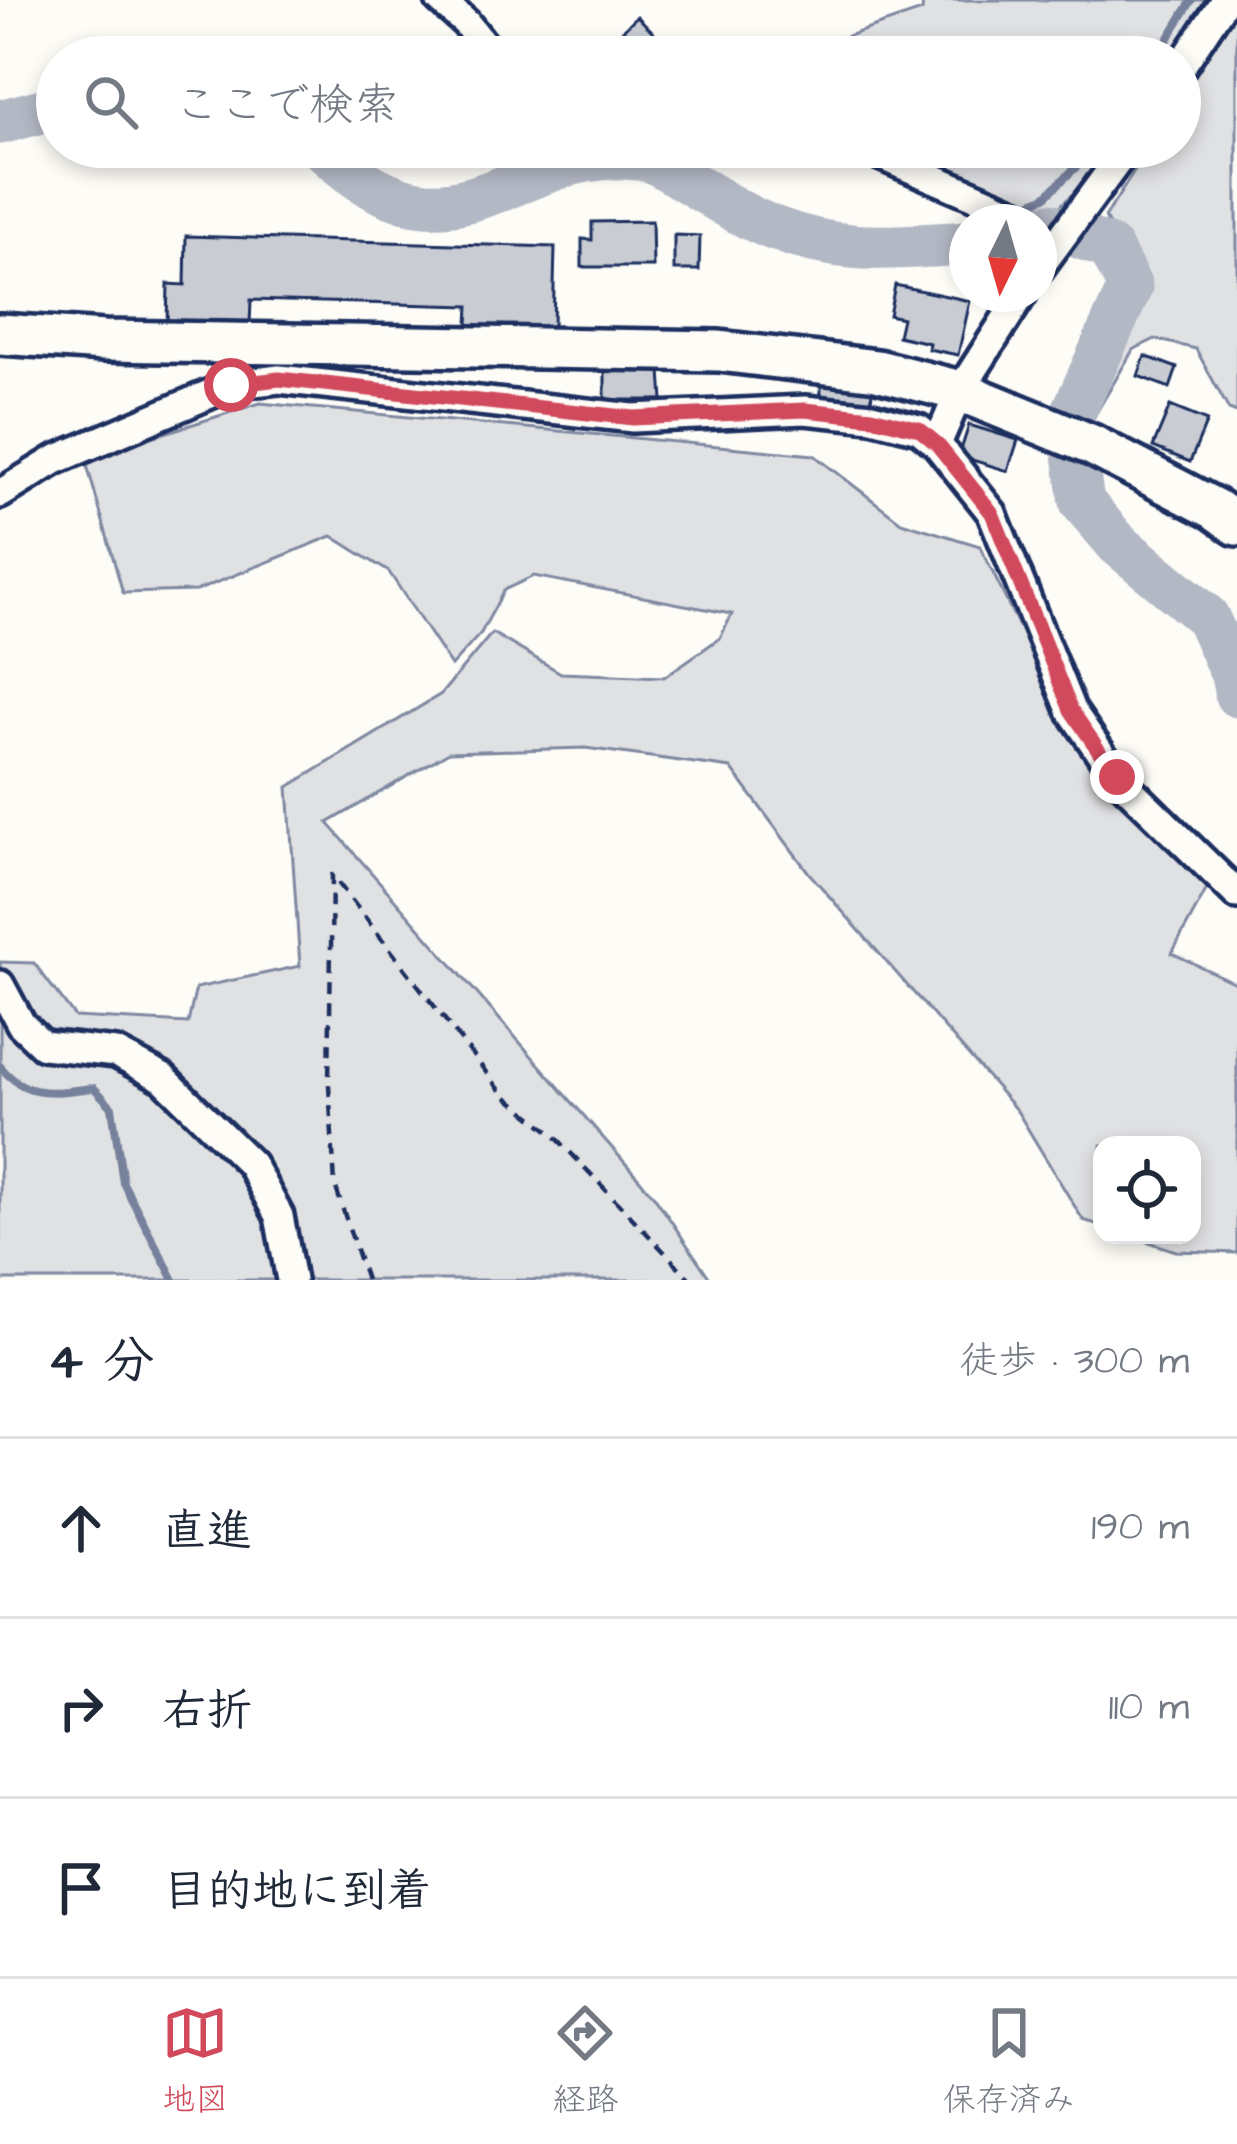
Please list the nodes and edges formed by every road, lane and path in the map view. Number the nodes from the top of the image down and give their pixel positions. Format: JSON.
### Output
{"nodes":[{"id":1,"x":440,"y":0,"type":"edge"},
{"id":2,"x":1225,"y":0,"type":"edge"},
{"id":3,"x":477,"y":36,"type":"edge"},
{"id":4,"x":1201,"y":36,"type":"edge"},
{"id":5,"x":910,"y":168,"type":"edge"},
{"id":6,"x":1112,"y":168,"type":"edge"},
{"id":7,"x":994,"y":204,"type":"edge"},
{"id":8,"x":1057,"y":241,"type":"edge"},
{"id":9,"x":1011,"y":312,"type":"edge"},
{"id":10,"x":0,"y":334,"type":"edge"},
{"id":11,"x":960,"y":392,"type":"junction"},
{"id":12,"x":937,"y":444,"type":"junction"},
{"id":13,"x":0,"y":494,"type":"edge"},
{"id":14,"x":1237,"y":525,"type":"edge"},
{"id":15,"x":1237,"y":894,"type":"edge"},
{"id":16,"x":0,"y":985,"type":"edge"},
{"id":17,"x":291,"y":1280,"type":"edge"},
{"id":18,"x":366,"y":1280,"type":"edge"},
{"id":19,"x":691,"y":1280,"type":"edge"}],
"edges":[{"from":1,"to":3,"type":"street"},
{"from":2,"to":4,"type":"street"},
{"from":5,"to":7,"type":"street"},
{"from":6,"to":8,"type":"street"},
{"from":9,"to":11,"type":"street"},
{"from":10,"to":11,"type":"street"},
{"from":11,"to":12,"type":"street"},
{"from":11,"to":14,"type":"street"},
{"from":12,"to":13,"type":"street"},
{"from":12,"to":15,"type":"street"},
{"from":16,"to":17,"type":"street"},
{"from":18,"to":19,"type":"path"}]}
